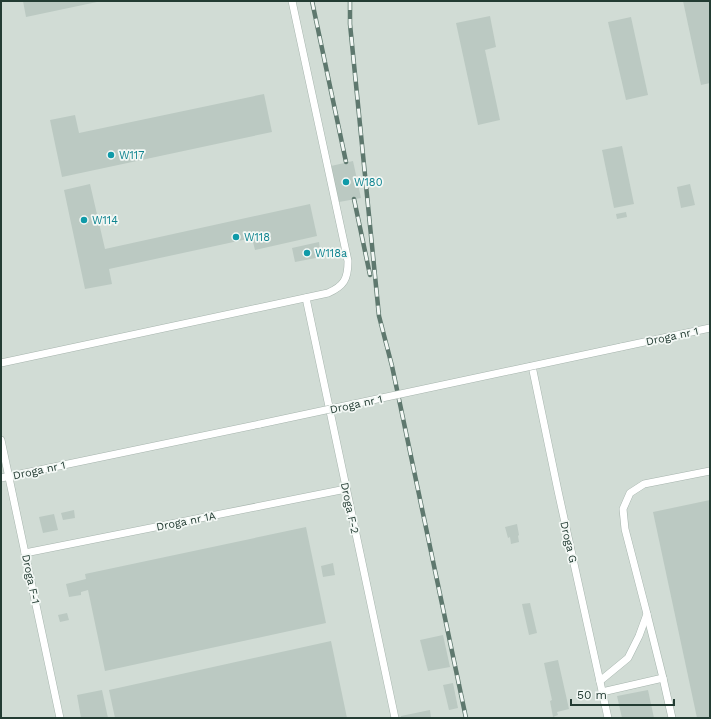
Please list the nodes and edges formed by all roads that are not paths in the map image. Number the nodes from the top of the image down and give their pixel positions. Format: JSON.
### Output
{"nodes":[{"id":1,"x":292,"y":1,"type":"edge"},
{"id":2,"x":306,"y":298,"type":"junction"},
{"id":3,"x":710,"y":328,"type":"edge"},
{"id":4,"x":1,"y":363,"type":"edge"},
{"id":5,"x":532,"y":366,"type":"junction"},
{"id":6,"x":1,"y":440,"type":"edge"},
{"id":7,"x":710,"y":471,"type":"edge"},
{"id":8,"x":9,"y":476,"type":"junction"},
{"id":9,"x":1,"y":478,"type":"edge"},
{"id":10,"x":346,"y":489,"type":"junction"},
{"id":11,"x":25,"y":553,"type":"junction"},
{"id":12,"x":647,"y":614,"type":"junction"},
{"id":13,"x":663,"y":678,"type":"junction"},
{"id":14,"x":600,"y":681,"type":"junction"},
{"id":15,"x":602,"y":692,"type":"junction"},
{"id":16,"x":60,"y":718,"type":"edge"},
{"id":17,"x":395,"y":718,"type":"edge"},
{"id":18,"x":608,"y":718,"type":"edge"},
{"id":19,"x":672,"y":718,"type":"edge"}],
"edges":[{"from":1,"to":2,"type":"lane"},
{"from":2,"to":4,"type":"lane"},
{"from":2,"to":10,"type":"lane","name":"Droga F-2"},
{"from":3,"to":5,"type":"lane","name":"Droga nr 1","bridge":true},
{"from":5,"to":8,"type":"lane","name":"Droga nr 1","bridge":true},
{"from":5,"to":14,"type":"lane","name":"Droga G"},
{"from":6,"to":8,"type":"lane","name":"Droga F-1"},
{"from":7,"to":12,"type":"lane"},
{"from":8,"to":9,"type":"lane","name":"Droga nr 1"},
{"from":8,"to":11,"type":"lane","name":"Droga F-1"},
{"from":10,"to":11,"type":"lane","name":"Droga nr 1A"},
{"from":10,"to":17,"type":"lane","name":"Droga F-2"},
{"from":11,"to":16,"type":"lane","name":"Droga F-1"},
{"from":12,"to":13,"type":"lane"},
{"from":12,"to":14,"type":"lane"},
{"from":13,"to":15,"type":"lane"},
{"from":13,"to":19,"type":"lane"},
{"from":14,"to":15,"type":"lane","name":"Droga G"},
{"from":15,"to":18,"type":"lane","name":"Droga G"}]}
